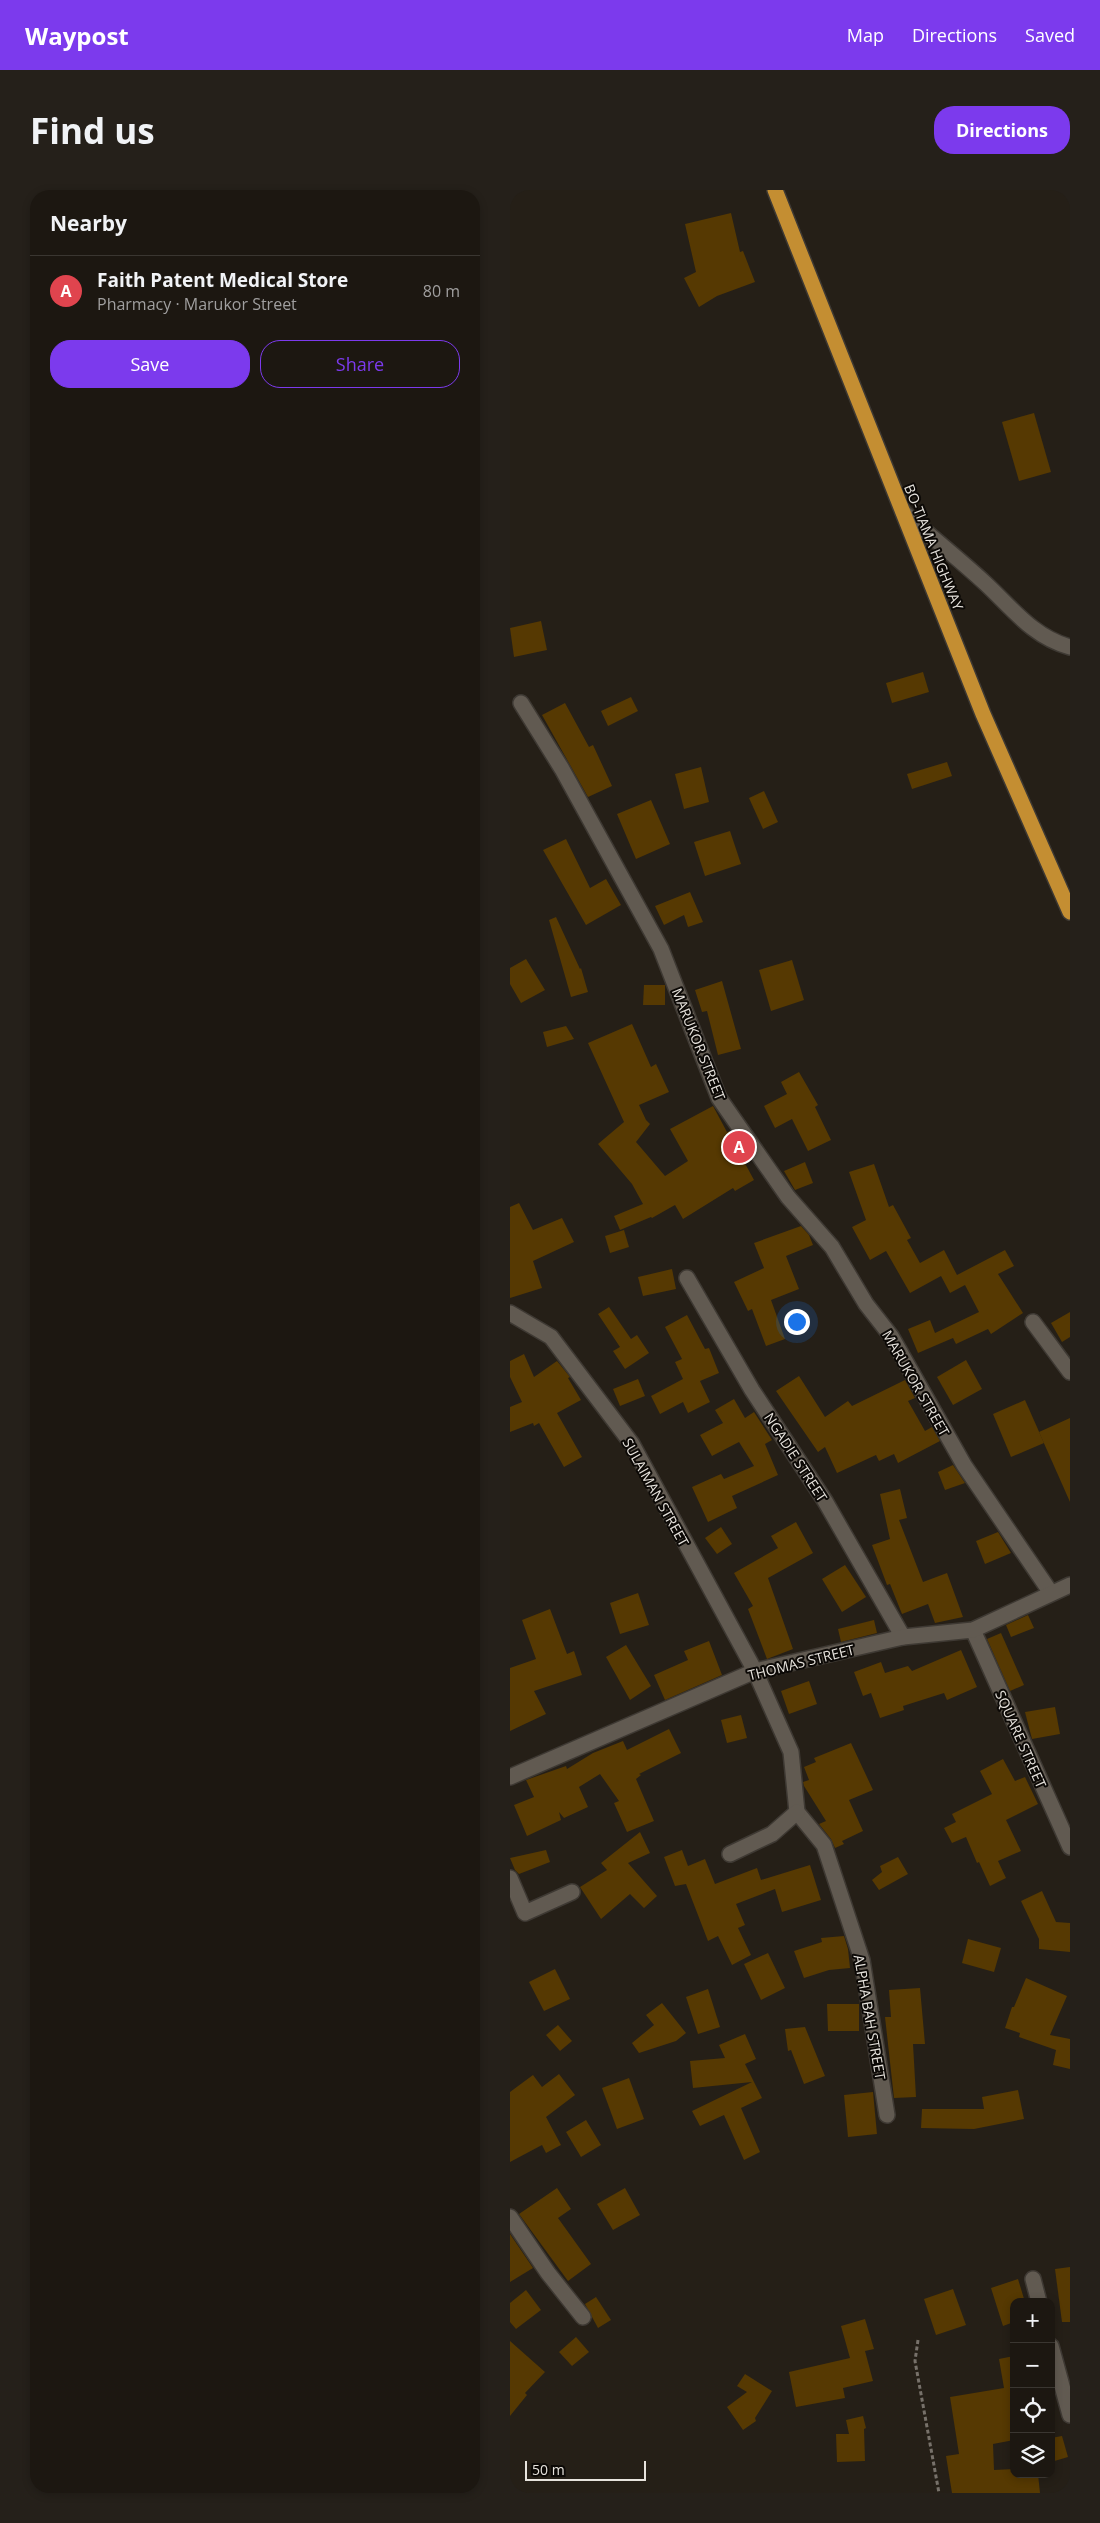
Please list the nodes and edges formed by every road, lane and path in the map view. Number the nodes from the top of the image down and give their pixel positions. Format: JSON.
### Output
{"nodes":[{"id":1,"x":775,"y":190,"type":"edge"},
{"id":2,"x":903,"y":512,"type":"junction"},
{"id":3,"x":1070,"y":646,"type":"edge"},
{"id":4,"x":521,"y":703,"type":"dead end"},
{"id":5,"x":1066,"y":891,"type":"edge"},
{"id":6,"x":1070,"y":912,"type":"edge"},
{"id":7,"x":687,"y":1278,"type":"dead end"},
{"id":8,"x":510,"y":1313,"type":"edge"},
{"id":9,"x":1033,"y":1322,"type":"dead end"},
{"id":10,"x":1070,"y":1372,"type":"edge"},
{"id":11,"x":1070,"y":1585,"type":"edge"},
{"id":12,"x":1052,"y":1593,"type":"junction"},
{"id":13,"x":972,"y":1630,"type":"junction"},
{"id":14,"x":903,"y":1637,"type":"junction"},
{"id":15,"x":755,"y":1672,"type":"junction"},
{"id":16,"x":510,"y":1777,"type":"edge"},
{"id":17,"x":797,"y":1812,"type":"junction"},
{"id":18,"x":1070,"y":1847,"type":"edge"},
{"id":19,"x":730,"y":1854,"type":"dead end"},
{"id":20,"x":510,"y":1878,"type":"edge"},
{"id":21,"x":572,"y":1892,"type":"dead end"},
{"id":22,"x":887,"y":2115,"type":"dead end"},
{"id":23,"x":510,"y":2217,"type":"edge"},
{"id":24,"x":1033,"y":2279,"type":"dead end"},
{"id":25,"x":1038,"y":2298,"type":"edge"},
{"id":26,"x":583,"y":2317,"type":"dead end"},
{"id":27,"x":918,"y":2340,"type":"dead end"},
{"id":28,"x":1055,"y":2361,"type":"edge"},
{"id":29,"x":1070,"y":2415,"type":"edge"},
{"id":30,"x":939,"y":2493,"type":"edge"}],
"edges":[{"from":1,"to":2,"type":"highway","name":"BO-TIAMA HIGHWAY"},
{"from":2,"to":3,"type":"street"},
{"from":2,"to":5,"type":"highway","name":"BO-TIAMA HIGHWAY"},
{"from":4,"to":12,"type":"street","name":"MARUKOR STREET"},
{"from":5,"to":6,"type":"highway","name":"BO-TIAMA HIGHWAY"},
{"from":7,"to":14,"type":"street","name":"NGADIE STREET"},
{"from":8,"to":15,"type":"street","name":"SULAIMAN STREET"},
{"from":9,"to":10,"type":"street"},
{"from":11,"to":12,"type":"street","name":"THOMAS STREET"},
{"from":12,"to":13,"type":"street","name":"THOMAS STREET"},
{"from":13,"to":14,"type":"street","name":"THOMAS STREET"},
{"from":13,"to":18,"type":"street","name":"SQUARE STREET"},
{"from":14,"to":15,"type":"street","name":"THOMAS STREET"},
{"from":15,"to":16,"type":"street","name":"THOMAS STREET"},
{"from":15,"to":17,"type":"street"},
{"from":17,"to":19,"type":"street"},
{"from":17,"to":22,"type":"street","name":"ALPHA BAH STREET"},
{"from":20,"to":21,"type":"street"},
{"from":23,"to":26,"type":"street"},
{"from":24,"to":25,"type":"street"},
{"from":27,"to":30,"type":"path"},
{"from":28,"to":29,"type":"street"}]}
